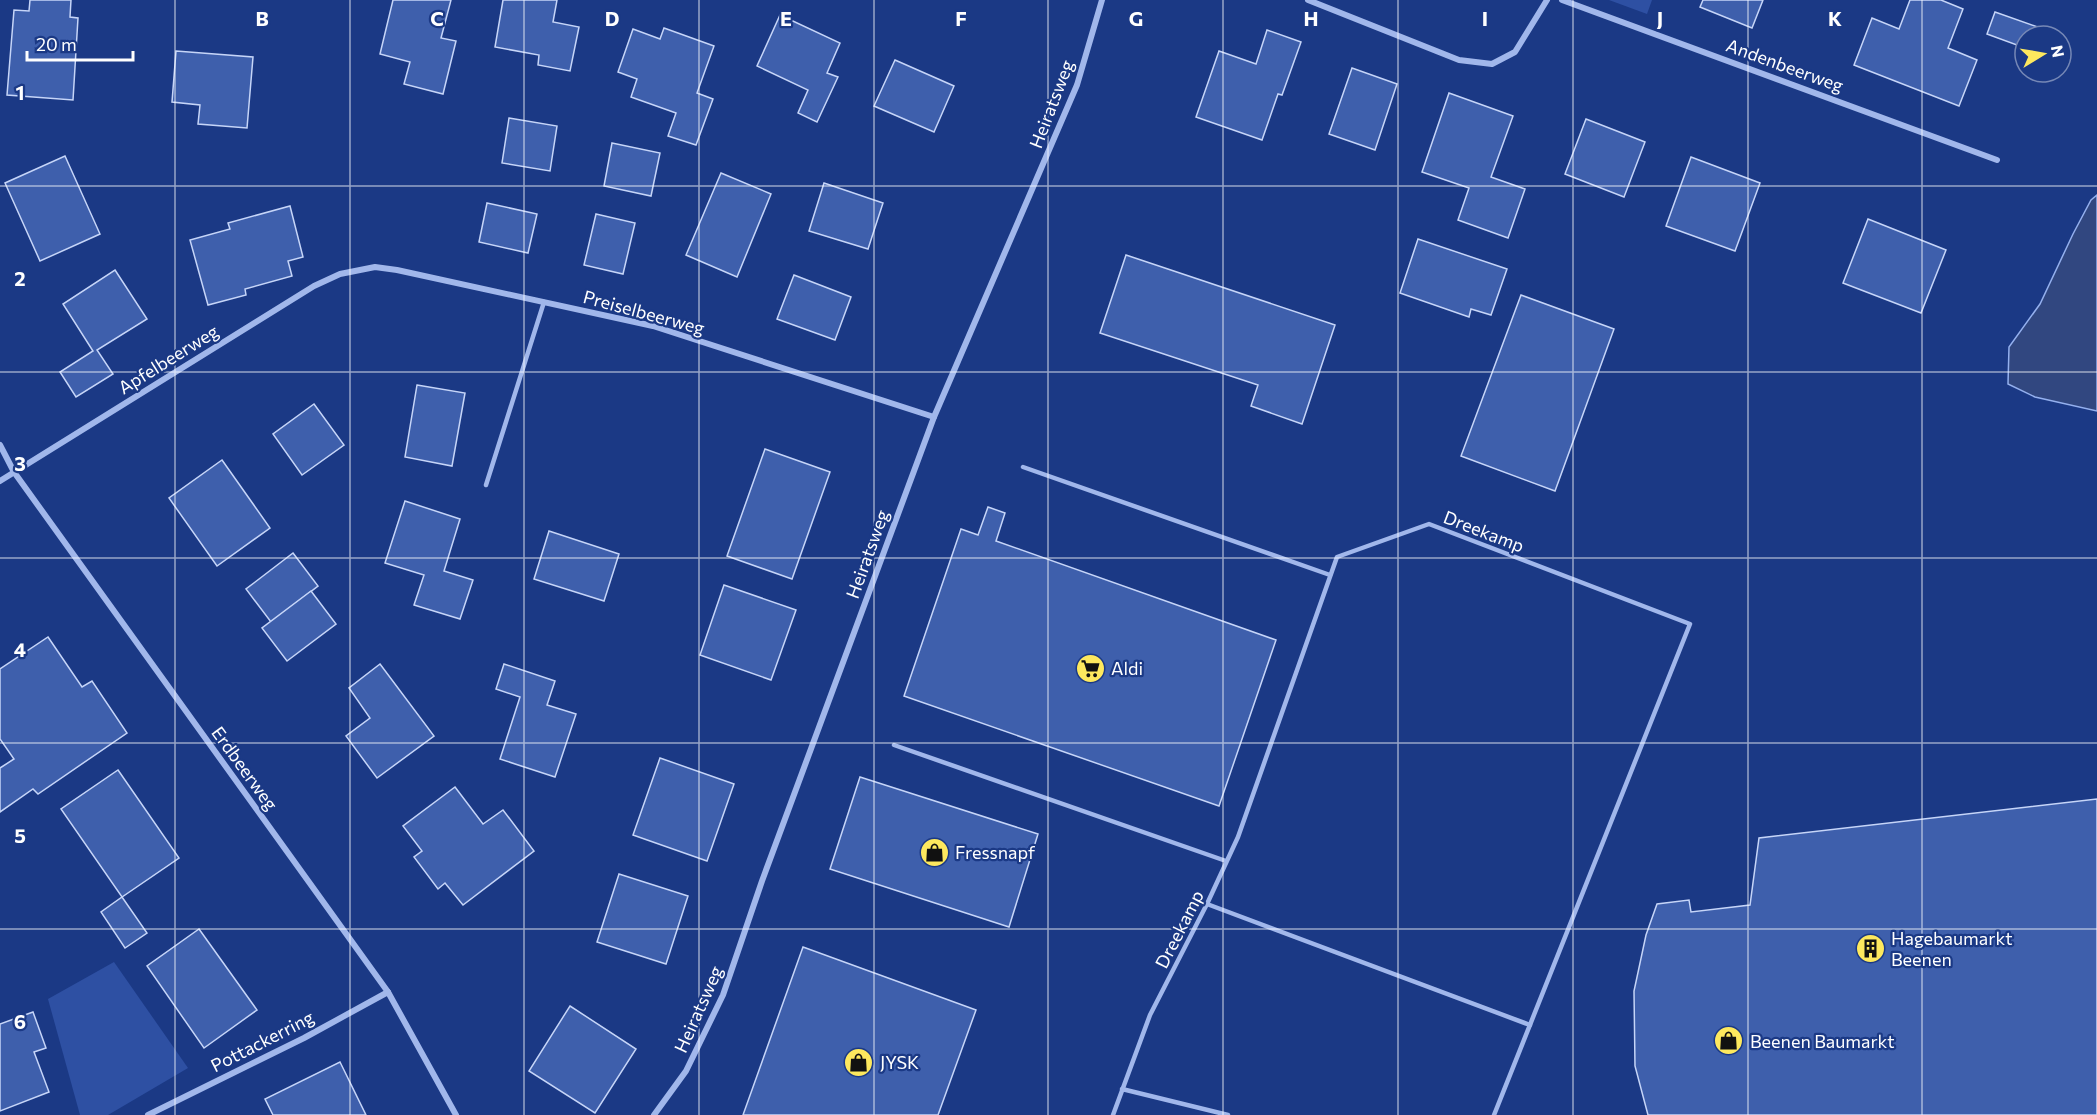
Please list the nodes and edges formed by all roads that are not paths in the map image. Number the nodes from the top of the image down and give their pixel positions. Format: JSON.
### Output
{"nodes":[{"id":1,"x":1101,"y":0,"type":"edge"},
{"id":2,"x":1308,"y":0,"type":"edge"},
{"id":3,"x":1547,"y":0,"type":"edge"},
{"id":4,"x":1562,"y":0,"type":"edge"},
{"id":5,"x":1997,"y":160,"type":"dead end"},
{"id":6,"x":340,"y":274,"type":"joint"},
{"id":7,"x":544,"y":302,"type":"junction"},
{"id":8,"x":934,"y":417,"type":"junction"},
{"id":9,"x":0,"y":445,"type":"edge"},
{"id":10,"x":1023,"y":467,"type":"dead end"},
{"id":11,"x":14,"y":472,"type":"junction"},
{"id":12,"x":0,"y":481,"type":"edge"},
{"id":13,"x":486,"y":485,"type":"dead end"},
{"id":14,"x":1330,"y":575,"type":"junction"},
{"id":15,"x":894,"y":745,"type":"dead end"},
{"id":16,"x":1226,"y":861,"type":"junction"},
{"id":17,"x":1207,"y":904,"type":"junction"},
{"id":18,"x":388,"y":992,"type":"junction"},
{"id":19,"x":1530,"y":1025,"type":"junction"},
{"id":20,"x":1122,"y":1089,"type":"junction"},
{"id":21,"x":148,"y":1115,"type":"edge"},
{"id":22,"x":456,"y":1115,"type":"edge"},
{"id":23,"x":654,"y":1115,"type":"edge"},
{"id":24,"x":1113,"y":1115,"type":"edge"},
{"id":25,"x":1227,"y":1115,"type":"edge"},
{"id":26,"x":1494,"y":1115,"type":"edge"}],
"edges":[{"from":1,"to":8,"type":"street","name":"Heiratsweg"},
{"from":2,"to":3,"type":"street"},
{"from":4,"to":5,"type":"street","name":"Andenbeerweg"},
{"from":6,"to":7,"type":"street","name":"Preiselbeerweg"},
{"from":6,"to":11,"type":"street","name":"Apfelbeerweg"},
{"from":7,"to":8,"type":"street","name":"Preiselbeerweg"},
{"from":7,"to":13,"type":"lane"},
{"from":8,"to":23,"type":"street","name":"Heiratsweg"},
{"from":9,"to":11,"type":"street","name":"Erdbeerweg"},
{"from":10,"to":14,"type":"lane"},
{"from":11,"to":12,"type":"street"},
{"from":11,"to":18,"type":"street","name":"Erdbeerweg"},
{"from":14,"to":16,"type":"lane","name":"Dreekamp"},
{"from":14,"to":19,"type":"lane","name":"Dreekamp"},
{"from":15,"to":16,"type":"lane"},
{"from":16,"to":17,"type":"lane","name":"Dreekamp"},
{"from":17,"to":19,"type":"lane"},
{"from":17,"to":20,"type":"lane","name":"Dreekamp"},
{"from":18,"to":21,"type":"street","name":"Pottackerring"},
{"from":18,"to":22,"type":"street","name":"Erdbeerweg"},
{"from":19,"to":26,"type":"lane","name":"Dreekamp"},
{"from":20,"to":24,"type":"lane","name":"Dreekamp"},
{"from":20,"to":25,"type":"lane"}]}
